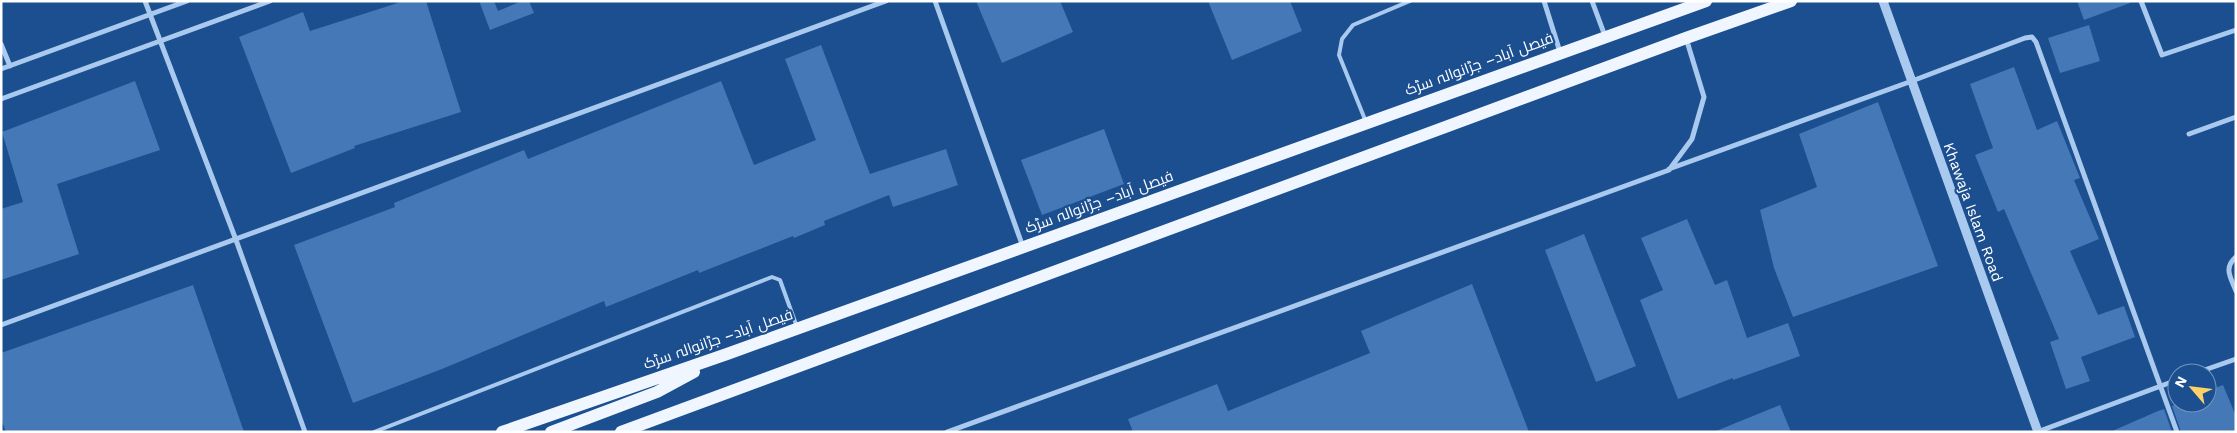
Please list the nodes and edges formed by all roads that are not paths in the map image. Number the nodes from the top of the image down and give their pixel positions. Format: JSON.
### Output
{"nodes":[{"id":1,"x":145,"y":1,"type":"edge"},
{"id":2,"x":187,"y":1,"type":"edge"},
{"id":3,"x":270,"y":1,"type":"edge"},
{"id":4,"x":886,"y":1,"type":"edge"},
{"id":5,"x":935,"y":1,"type":"edge"},
{"id":6,"x":1410,"y":1,"type":"edge"},
{"id":7,"x":1544,"y":1,"type":"edge"},
{"id":8,"x":1592,"y":1,"type":"edge"},
{"id":9,"x":1706,"y":1,"type":"edge"},
{"id":10,"x":1791,"y":1,"type":"edge"},
{"id":11,"x":1883,"y":1,"type":"edge"},
{"id":12,"x":2140,"y":1,"type":"edge"},
{"id":13,"x":150,"y":16,"type":"junction"},
{"id":14,"x":2236,"y":30,"type":"edge"},
{"id":15,"x":1606,"y":36,"type":"junction"},
{"id":16,"x":1686,"y":38,"type":"junction"},
{"id":17,"x":159,"y":42,"type":"junction"},
{"id":18,"x":1,"y":44,"type":"edge"},
{"id":19,"x":1560,"y":52,"type":"junction"},
{"id":20,"x":10,"y":66,"type":"junction"},
{"id":21,"x":1,"y":69,"type":"edge"},
{"id":22,"x":1912,"y":81,"type":"junction"},
{"id":23,"x":1,"y":100,"type":"edge"},
{"id":24,"x":2236,"y":117,"type":"edge"},
{"id":25,"x":1366,"y":122,"type":"junction"},
{"id":26,"x":2189,"y":134,"type":"dead end"},
{"id":27,"x":1668,"y":170,"type":"junction"},
{"id":28,"x":236,"y":240,"type":"junction"},
{"id":29,"x":1023,"y":247,"type":"junction"},
{"id":30,"x":2236,"y":257,"type":"edge"},
{"id":31,"x":2236,"y":291,"type":"edge"},
{"id":32,"x":1,"y":325,"type":"edge"},
{"id":33,"x":798,"y":328,"type":"junction"},
{"id":34,"x":727,"y":354,"type":"junction"},
{"id":35,"x":2236,"y":358,"type":"edge"},
{"id":36,"x":2217,"y":365,"type":"edge"},
{"id":37,"x":2167,"y":384,"type":"edge"},
{"id":38,"x":2160,"y":386,"type":"junction"},
{"id":39,"x":305,"y":432,"type":"edge"},
{"id":40,"x":374,"y":432,"type":"edge"},
{"id":41,"x":502,"y":432,"type":"edge"},
{"id":42,"x":551,"y":432,"type":"edge"},
{"id":43,"x":621,"y":432,"type":"edge"},
{"id":44,"x":947,"y":432,"type":"edge"},
{"id":45,"x":2038,"y":432,"type":"edge"},
{"id":46,"x":2177,"y":432,"type":"edge"}],
"edges":[{"from":1,"to":13,"type":"street"},
{"from":2,"to":13,"type":"street"},
{"from":3,"to":17,"type":"street"},
{"from":4,"to":28,"type":"street"},
{"from":5,"to":29,"type":"street"},
{"from":6,"to":25,"type":"lane"},
{"from":7,"to":19,"type":"street"},
{"from":8,"to":15,"type":"street"},
{"from":9,"to":15,"type":"main road","name":"فیصل آباد– جڑانوالہ سڑک"},
{"from":10,"to":16,"type":"main road"},
{"from":11,"to":22,"type":"street","name":"Khawaja Islam Road"},
{"from":12,"to":14,"type":"street"},
{"from":13,"to":17,"type":"street"},
{"from":13,"to":20,"type":"street"},
{"from":15,"to":19,"type":"main road","name":"فیصل آباد– جڑانوالہ سڑک"},
{"from":16,"to":27,"type":"street"},
{"from":16,"to":43,"type":"main road"},
{"from":17,"to":23,"type":"street"},
{"from":17,"to":28,"type":"street"},
{"from":18,"to":20,"type":"street"},
{"from":19,"to":25,"type":"main road","name":"فیصل آباد– جڑانوالہ سڑک"},
{"from":20,"to":21,"type":"street"},
{"from":22,"to":27,"type":"street"},
{"from":22,"to":38,"type":"street"},
{"from":22,"to":45,"type":"street","name":"Khawaja Islam Road"},
{"from":24,"to":26,"type":"street"},
{"from":25,"to":29,"type":"main road","name":"فیصل آباد– جڑانوالہ سڑک"},
{"from":27,"to":44,"type":"street"},
{"from":28,"to":32,"type":"street"},
{"from":28,"to":39,"type":"street"},
{"from":29,"to":33,"type":"main road","name":"فیصل آباد– جڑانوالہ سڑک"},
{"from":30,"to":31,"type":"street"},
{"from":33,"to":34,"type":"main road","name":"فیصل آباد– جڑانوالہ سڑک"},
{"from":33,"to":40,"type":"lane"},
{"from":34,"to":41,"type":"main road","name":"فیصل آباد– جڑانوالہ سڑک"},
{"from":34,"to":42,"type":"main road"},
{"from":35,"to":36,"type":"street"},
{"from":37,"to":38,"type":"street"},
{"from":38,"to":45,"type":"street"},
{"from":38,"to":46,"type":"street"}]}
